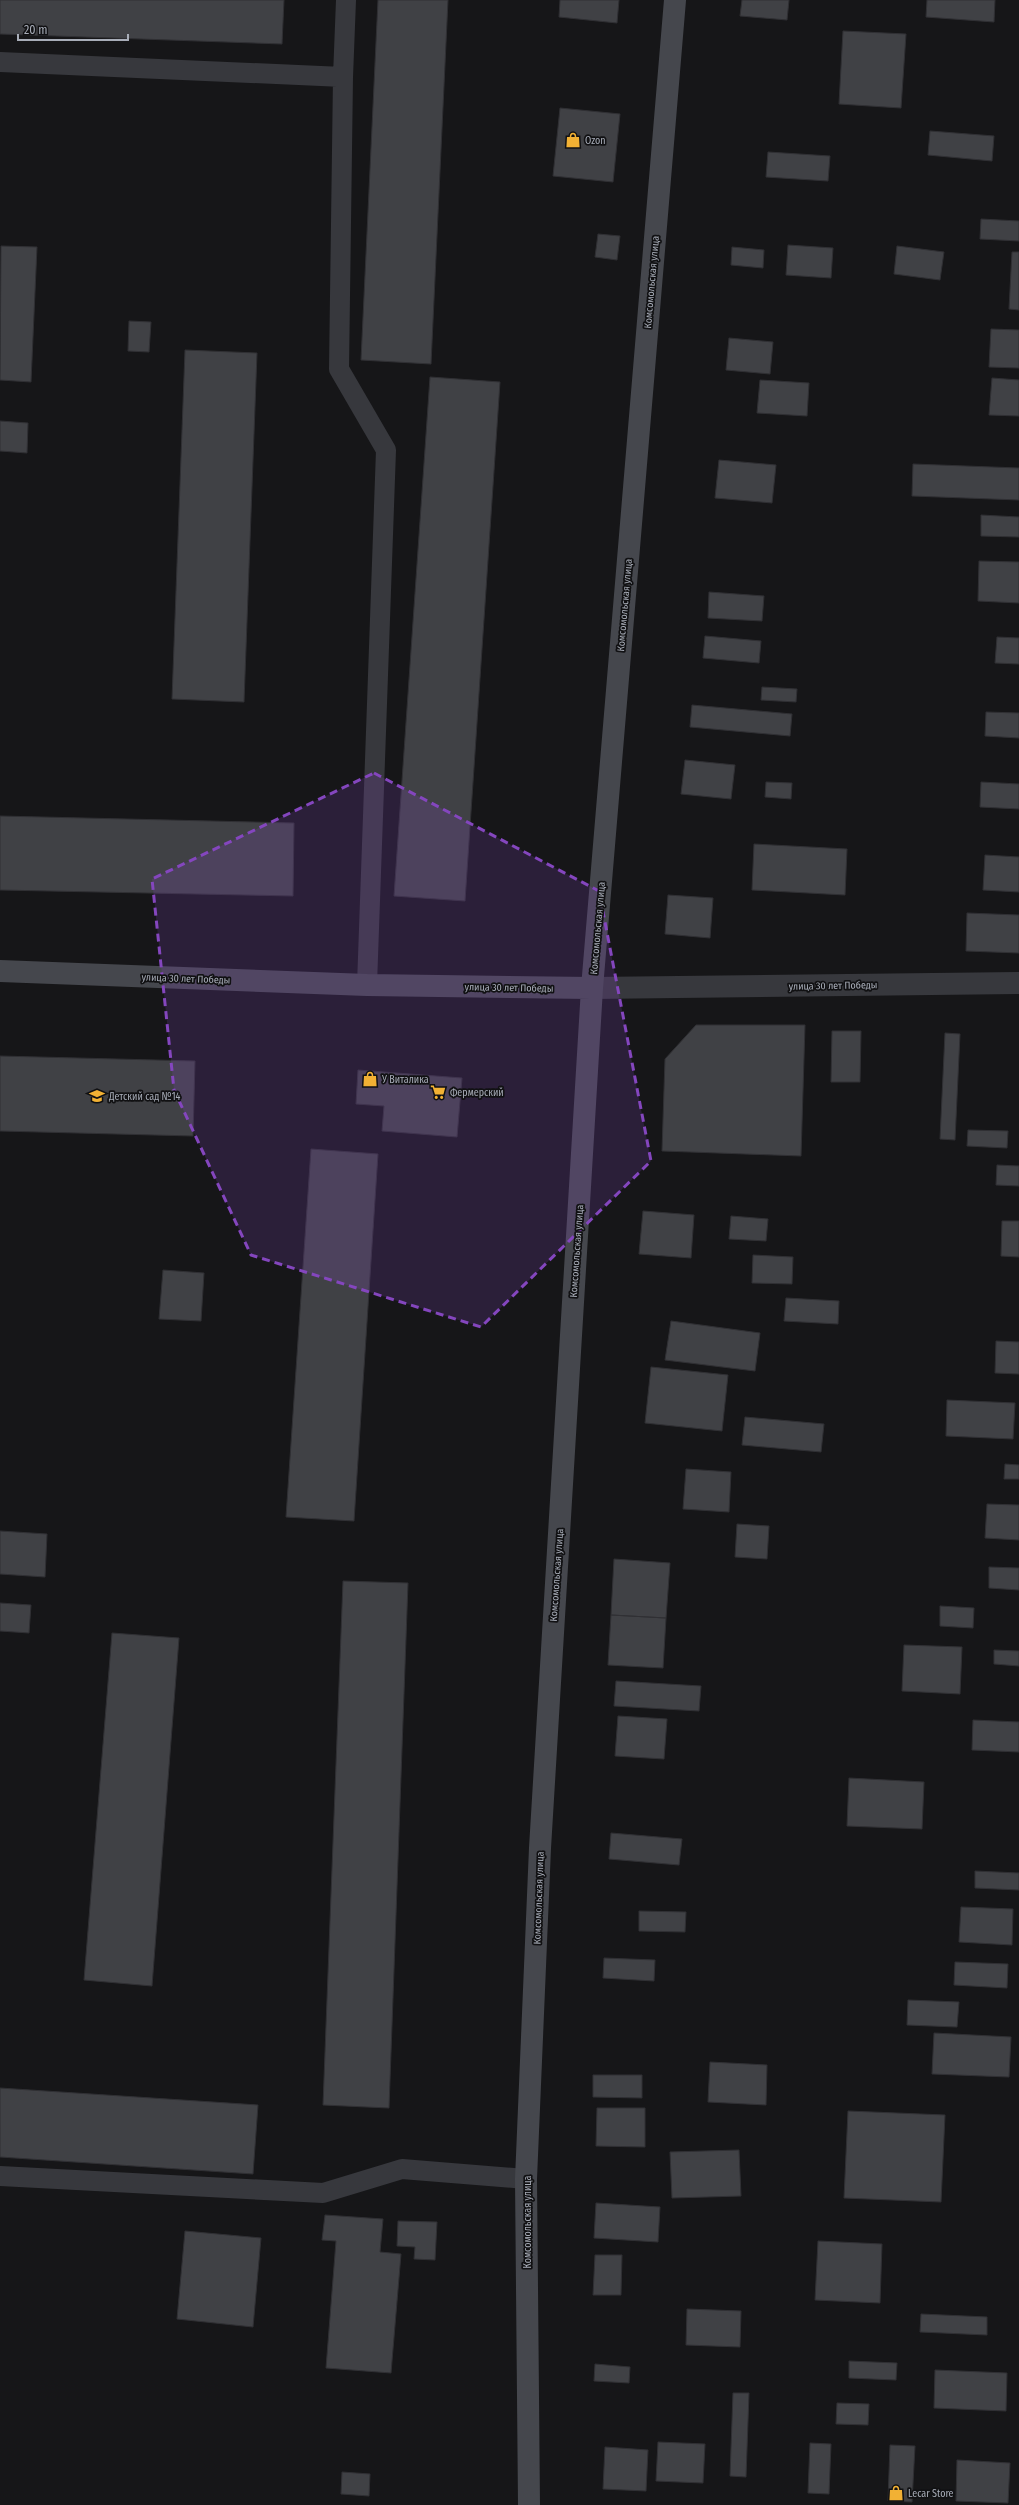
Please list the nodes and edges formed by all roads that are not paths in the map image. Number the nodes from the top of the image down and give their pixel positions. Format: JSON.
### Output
{"nodes":[{"id":1,"x":346,"y":0,"type":"edge"},
{"id":2,"x":675,"y":0,"type":"edge"},
{"id":3,"x":0,"y":62,"type":"edge"},
{"id":4,"x":343,"y":77,"type":"junction"},
{"id":5,"x":0,"y":971,"type":"edge"},
{"id":6,"x":1019,"y":983,"type":"edge"},
{"id":7,"x":367,"y":985,"type":"junction"},
{"id":8,"x":592,"y":988,"type":"junction"},
{"id":9,"x":0,"y":2176,"type":"edge"},
{"id":10,"x":526,"y":2179,"type":"junction"},
{"id":11,"x":529,"y":2505,"type":"edge"}],
"edges":[{"from":1,"to":4,"type":"lane"},
{"from":2,"to":8,"type":"main road","name":"Комсомольская улица"},
{"from":3,"to":4,"type":"lane"},
{"from":4,"to":7,"type":"lane"},
{"from":5,"to":7,"type":"main road","name":"улица 30 лет Победы"},
{"from":6,"to":8,"type":"street","name":"улица 30 лет Победы"},
{"from":7,"to":8,"type":"main road","name":"улица 30 лет Победы"},
{"from":8,"to":10,"type":"main road","name":"Комсомольская улица"},
{"from":9,"to":10,"type":"lane"},
{"from":10,"to":11,"type":"main road","name":"Комсомольская улица"}]}
